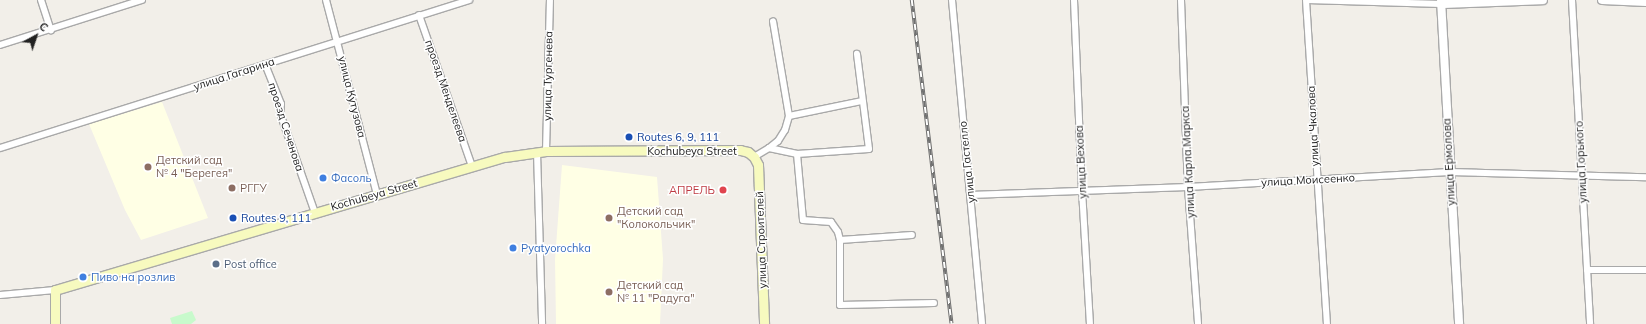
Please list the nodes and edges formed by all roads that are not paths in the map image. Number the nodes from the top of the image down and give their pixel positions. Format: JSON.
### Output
{"nodes":[{"id":1,"x":41,"y":0,"type":"edge"},
{"id":2,"x":142,"y":0,"type":"edge"},
{"id":3,"x":326,"y":0,"type":"edge"},
{"id":4,"x":468,"y":0,"type":"edge"},
{"id":5,"x":550,"y":0,"type":"edge"},
{"id":6,"x":952,"y":0,"type":"edge"},
{"id":7,"x":1074,"y":0,"type":"edge"},
{"id":8,"x":1181,"y":0,"type":"edge"},
{"id":9,"x":1306,"y":0,"type":"edge"},
{"id":10,"x":1543,"y":0,"type":"edge"},
{"id":11,"x":1572,"y":0,"type":"edge"},
{"id":12,"x":1602,"y":0,"type":"edge"},
{"id":13,"x":1441,"y":2,"type":"edge"},
{"id":14,"x":1646,"y":2,"type":"edge"},
{"id":15,"x":419,"y":15,"type":"junction"},
{"id":16,"x":773,"y":21,"type":"dead end"},
{"id":17,"x":51,"y":30,"type":"junction"},
{"id":18,"x":338,"y":41,"type":"junction"},
{"id":19,"x":0,"y":45,"type":"edge"},
{"id":20,"x":857,"y":54,"type":"dead end"},
{"id":21,"x":265,"y":64,"type":"junction"},
{"id":22,"x":862,"y":101,"type":"junction"},
{"id":23,"x":789,"y":116,"type":"junction"},
{"id":24,"x":0,"y":148,"type":"edge"},
{"id":25,"x":769,"y":148,"type":"junction"},
{"id":26,"x":542,"y":152,"type":"junction"},
{"id":27,"x":797,"y":154,"type":"junction"},
{"id":28,"x":754,"y":157,"type":"junction"},
{"id":29,"x":472,"y":166,"type":"junction"},
{"id":30,"x":1450,"y":172,"type":"junction"},
{"id":31,"x":1581,"y":175,"type":"junction"},
{"id":32,"x":1646,"y":177,"type":"edge"},
{"id":33,"x":1316,"y":180,"type":"junction"},
{"id":34,"x":1188,"y":187,"type":"junction"},
{"id":35,"x":1082,"y":190,"type":"junction"},
{"id":36,"x":377,"y":194,"type":"junction"},
{"id":37,"x":970,"y":195,"type":"junction"},
{"id":38,"x":315,"y":212,"type":"junction"},
{"id":39,"x":912,"y":235,"type":"dead end"},
{"id":40,"x":840,"y":240,"type":"junction"},
{"id":41,"x":1587,"y":270,"type":"junction"},
{"id":42,"x":1646,"y":270,"type":"edge"},
{"id":43,"x":55,"y":290,"type":"junction"},
{"id":44,"x":0,"y":296,"type":"edge"},
{"id":45,"x":934,"y":303,"type":"dead end"},
{"id":46,"x":55,"y":324,"type":"edge"},
{"id":47,"x":542,"y":324,"type":"edge"},
{"id":48,"x":764,"y":324,"type":"edge"},
{"id":49,"x":982,"y":324,"type":"edge"},
{"id":50,"x":1090,"y":324,"type":"edge"},
{"id":51,"x":1198,"y":324,"type":"edge"},
{"id":52,"x":1327,"y":324,"type":"edge"},
{"id":53,"x":1460,"y":324,"type":"edge"},
{"id":54,"x":1590,"y":324,"type":"edge"}],
"edges":[{"from":1,"to":17,"type":"street"},
{"from":2,"to":17,"type":"street"},
{"from":3,"to":18,"type":"street","name":"улица Кутузова"},
{"from":4,"to":15,"type":"street","name":"улица Гагарина"},
{"from":5,"to":26,"type":"street","name":"улица Тургенева"},
{"from":6,"to":37,"type":"street","name":"улица Гастелло"},
{"from":7,"to":35,"type":"street","name":"улица Вехова"},
{"from":8,"to":34,"type":"street","name":"улица Карла Маркса"},
{"from":9,"to":13,"type":"street"},
{"from":9,"to":33,"type":"street","name":"улица Чкалова"},
{"from":10,"to":13,"type":"street"},
{"from":11,"to":31,"type":"street","name":"улица Горького"},
{"from":12,"to":14,"type":"street"},
{"from":13,"to":30,"type":"street","name":"улица Ермолова"},
{"from":15,"to":18,"type":"street","name":"улица Гагарина"},
{"from":15,"to":29,"type":"street","name":"проезд Менделеева"},
{"from":16,"to":23,"type":"street"},
{"from":17,"to":19,"type":"street"},
{"from":18,"to":21,"type":"street","name":"улица Гагарина"},
{"from":18,"to":36,"type":"street","name":"улица Кутузова"},
{"from":20,"to":22,"type":"street"},
{"from":21,"to":24,"type":"street","name":"улица Гагарина"},
{"from":21,"to":38,"type":"street","name":"проезд Сеченова"},
{"from":22,"to":23,"type":"street"},
{"from":22,"to":27,"type":"street"},
{"from":23,"to":25,"type":"street"},
{"from":25,"to":27,"type":"street"},
{"from":25,"to":28,"type":"street"},
{"from":26,"to":28,"type":"main road","name":"Kochubeya Street"},
{"from":26,"to":29,"type":"main road","name":"Kochubeya Street"},
{"from":26,"to":47,"type":"street","name":"улица Тургенева"},
{"from":27,"to":40,"type":"street"},
{"from":28,"to":48,"type":"main road","name":"улица Строителей"},
{"from":29,"to":36,"type":"main road","name":"Kochubeya Street"},
{"from":30,"to":31,"type":"street","name":"улица Моисеенко"},
{"from":30,"to":33,"type":"street","name":"улица Моисеенко"},
{"from":30,"to":53,"type":"street","name":"улица Ермолова"},
{"from":31,"to":32,"type":"street","name":"улица Моисеенко"},
{"from":31,"to":41,"type":"street","name":"улица Горького"},
{"from":33,"to":34,"type":"street","name":"улица Моисеенко"},
{"from":33,"to":52,"type":"street","name":"улица Чкалова"},
{"from":34,"to":35,"type":"street","name":"улица Моисеенко"},
{"from":34,"to":51,"type":"street","name":"улица Карла Маркса"},
{"from":35,"to":37,"type":"street","name":"улица Моисеенко"},
{"from":35,"to":50,"type":"street","name":"улица Вехова"},
{"from":36,"to":38,"type":"main road","name":"Kochubeya Street"},
{"from":37,"to":49,"type":"street","name":"улица Гастелло"},
{"from":38,"to":43,"type":"main road","name":"Kochubeya Street"},
{"from":39,"to":40,"type":"street"},
{"from":40,"to":45,"type":"street"},
{"from":41,"to":42,"type":"street"},
{"from":41,"to":54,"type":"street","name":"улица Горького"},
{"from":43,"to":44,"type":"street","name":"Kochubeya Street"},
{"from":43,"to":46,"type":"main road"}]}
